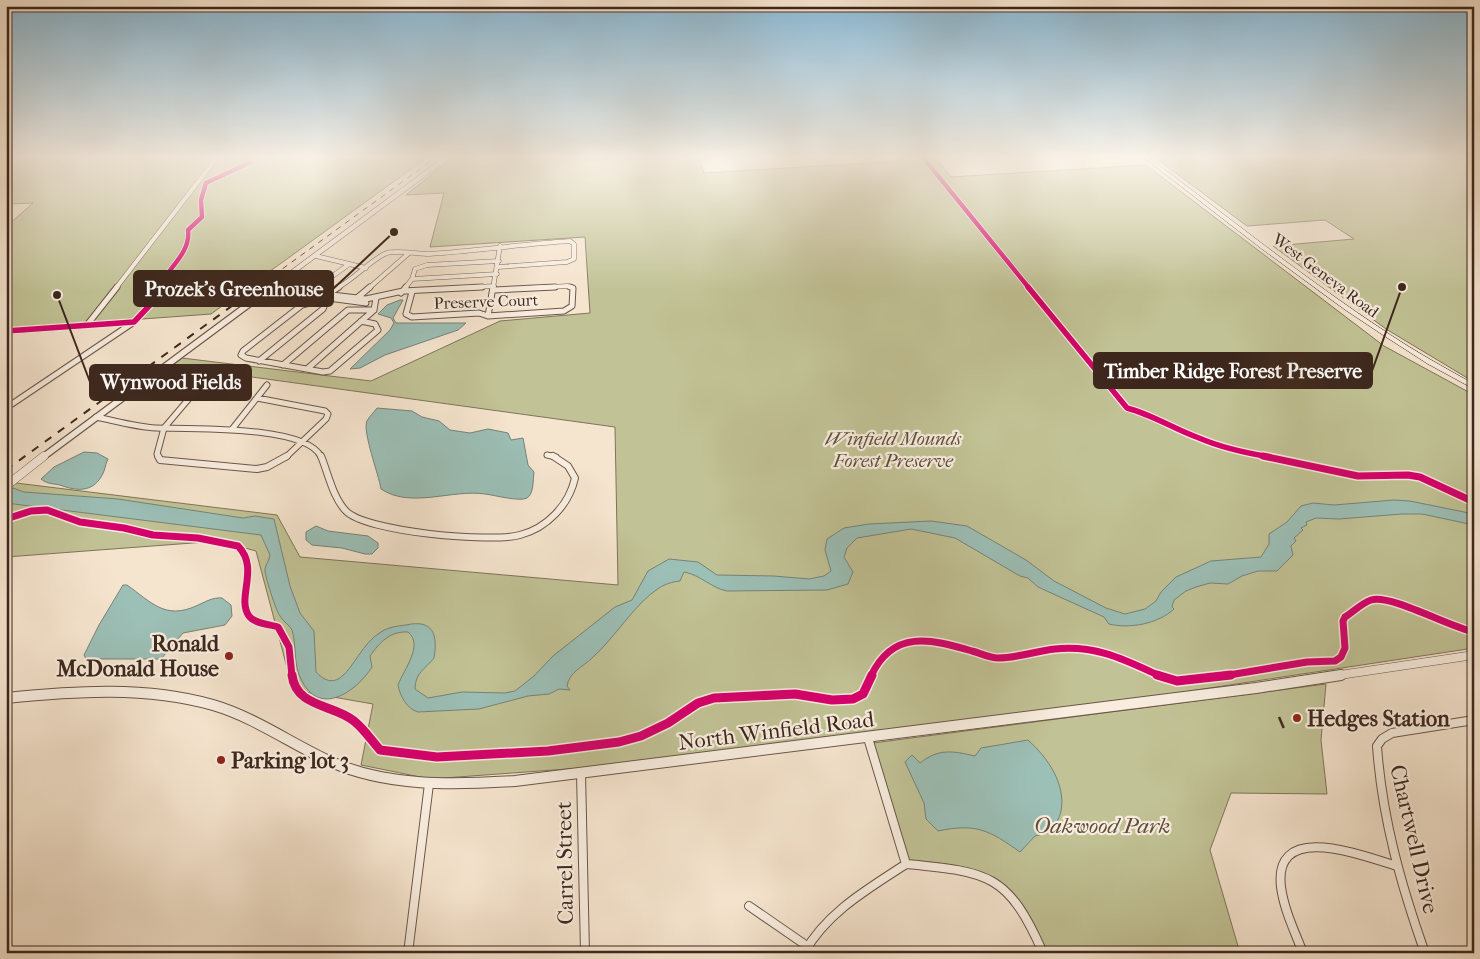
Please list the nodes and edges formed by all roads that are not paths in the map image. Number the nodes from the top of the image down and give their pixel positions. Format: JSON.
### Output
{"nodes":[{"id":1,"x":183,"y":201,"type":"edge"},
{"id":2,"x":389,"y":201,"type":"edge"},
{"id":3,"x":1204,"y":201,"type":"edge"},
{"id":4,"x":500,"y":246,"type":"junction"},
{"id":5,"x":410,"y":253,"type":"junction"},
{"id":6,"x":316,"y":256,"type":"junction"},
{"id":7,"x":499,"y":261,"type":"junction"},
{"id":8,"x":348,"y":265,"type":"junction"},
{"id":9,"x":498,"y":266,"type":"junction"},
{"id":10,"x":366,"y":268,"type":"junction"},
{"id":11,"x":497,"y":274,"type":"junction"},
{"id":12,"x":412,"y":279,"type":"junction"},
{"id":13,"x":326,"y":280,"type":"dead end"},
{"id":14,"x":272,"y":288,"type":"junction"},
{"id":15,"x":494,"y":288,"type":"junction"},
{"id":16,"x":403,"y":291,"type":"junction"},
{"id":17,"x":267,"y":292,"type":"junction"},
{"id":18,"x":412,"y":292,"type":"junction"},
{"id":19,"x":326,"y":295,"type":"junction"},
{"id":20,"x":357,"y":298,"type":"junction"},
{"id":21,"x":376,"y":300,"type":"junction"},
{"id":22,"x":318,"y":301,"type":"junction"},
{"id":23,"x":374,"y":310,"type":"junction"},
{"id":24,"x":488,"y":316,"type":"junction"},
{"id":25,"x":361,"y":321,"type":"junction"},
{"id":26,"x":87,"y":325,"type":"junction"},
{"id":27,"x":6,"y":331,"type":"edge"},
{"id":28,"x":259,"y":361,"type":"junction"},
{"id":29,"x":284,"y":365,"type":"junction"},
{"id":30,"x":307,"y":369,"type":"junction"},
{"id":31,"x":149,"y":377,"type":"junction"},
{"id":32,"x":267,"y":385,"type":"dead end"},
{"id":33,"x":1474,"y":387,"type":"edge"},
{"id":34,"x":257,"y":398,"type":"junction"},
{"id":35,"x":6,"y":408,"type":"edge"},
{"id":36,"x":96,"y":417,"type":"junction"},
{"id":37,"x":164,"y":428,"type":"junction"},
{"id":38,"x":233,"y":428,"type":"junction"},
{"id":39,"x":301,"y":442,"type":"junction"},
{"id":40,"x":548,"y":455,"type":"dead end"},
{"id":41,"x":6,"y":486,"type":"edge"},
{"id":42,"x":1474,"y":655,"type":"edge"},
{"id":43,"x":6,"y":698,"type":"edge"},
{"id":44,"x":1474,"y":720,"type":"edge"},
{"id":45,"x":868,"y":738,"type":"junction"},
{"id":46,"x":581,"y":773,"type":"junction"},
{"id":47,"x":429,"y":784,"type":"junction"},
{"id":48,"x":906,"y":864,"type":"junction"},
{"id":49,"x":1397,"y":866,"type":"junction"},
{"id":50,"x":749,"y":906,"type":"dead end"},
{"id":51,"x":805,"y":949,"type":"edge"},
{"id":52,"x":408,"y":953,"type":"edge"},
{"id":53,"x":585,"y":953,"type":"edge"},
{"id":54,"x":1043,"y":953,"type":"edge"},
{"id":55,"x":1303,"y":953,"type":"edge"},
{"id":56,"x":1425,"y":953,"type":"edge"}],
"edges":[{"from":1,"to":26,"type":"street"},
{"from":2,"to":6,"type":"street"},
{"from":3,"to":33,"type":"main road","name":"West Geneva Road"},
{"from":4,"to":5,"type":"street"},
{"from":4,"to":7,"type":"street"},
{"from":4,"to":9,"type":"street"},
{"from":5,"to":10,"type":"street"},
{"from":5,"to":20,"type":"street"},
{"from":6,"to":8,"type":"street"},
{"from":6,"to":14,"type":"street"},
{"from":7,"to":9,"type":"street"},
{"from":7,"to":12,"type":"street"},
{"from":8,"to":10,"type":"street"},
{"from":8,"to":13,"type":"street"},
{"from":9,"to":11,"type":"street"},
{"from":10,"to":19,"type":"street"},
{"from":11,"to":12,"type":"street"},
{"from":11,"to":15,"type":"street"},
{"from":12,"to":16,"type":"street"},
{"from":14,"to":17,"type":"street"},
{"from":14,"to":19,"type":"street"},
{"from":15,"to":18,"type":"street"},
{"from":15,"to":24,"type":"street"},
{"from":15,"to":24,"type":"street","name":"Preserve Court"},
{"from":16,"to":18,"type":"street"},
{"from":16,"to":21,"type":"street"},
{"from":17,"to":19,"type":"street"},
{"from":17,"to":31,"type":"street"},
{"from":18,"to":24,"type":"street","name":"Preserve Court"},
{"from":19,"to":20,"type":"street"},
{"from":19,"to":21,"type":"street"},
{"from":19,"to":22,"type":"street"},
{"from":20,"to":21,"type":"street"},
{"from":21,"to":23,"type":"street"},
{"from":22,"to":28,"type":"street"},
{"from":22,"to":28,"type":"street"},
{"from":23,"to":25,"type":"street"},
{"from":23,"to":29,"type":"street"},
{"from":25,"to":30,"type":"street"},
{"from":25,"to":30,"type":"street"},
{"from":26,"to":27,"type":"street"},
{"from":26,"to":35,"type":"street"},
{"from":28,"to":29,"type":"street"},
{"from":29,"to":30,"type":"street"},
{"from":31,"to":36,"type":"street"},
{"from":31,"to":37,"type":"street"},
{"from":32,"to":34,"type":"street"},
{"from":34,"to":38,"type":"street"},
{"from":34,"to":39,"type":"street"},
{"from":36,"to":37,"type":"street"},
{"from":36,"to":41,"type":"street"},
{"from":37,"to":38,"type":"street"},
{"from":37,"to":39,"type":"street"},
{"from":38,"to":39,"type":"street"},
{"from":39,"to":40,"type":"street"},
{"from":42,"to":45,"type":"street","name":"North Winfield Road"},
{"from":43,"to":47,"type":"street","name":"North Winfield Road"},
{"from":44,"to":49,"type":"street","name":"Chartwell Drive"},
{"from":45,"to":46,"type":"street","name":"North Winfield Road"},
{"from":45,"to":48,"type":"street"},
{"from":46,"to":47,"type":"street","name":"North Winfield Road"},
{"from":46,"to":53,"type":"street","name":"Carrel Street"},
{"from":47,"to":52,"type":"street"},
{"from":48,"to":51,"type":"street"},
{"from":48,"to":54,"type":"street"},
{"from":49,"to":55,"type":"street"},
{"from":49,"to":56,"type":"street","name":"Chartwell Drive"},
{"from":50,"to":51,"type":"street"}]}
